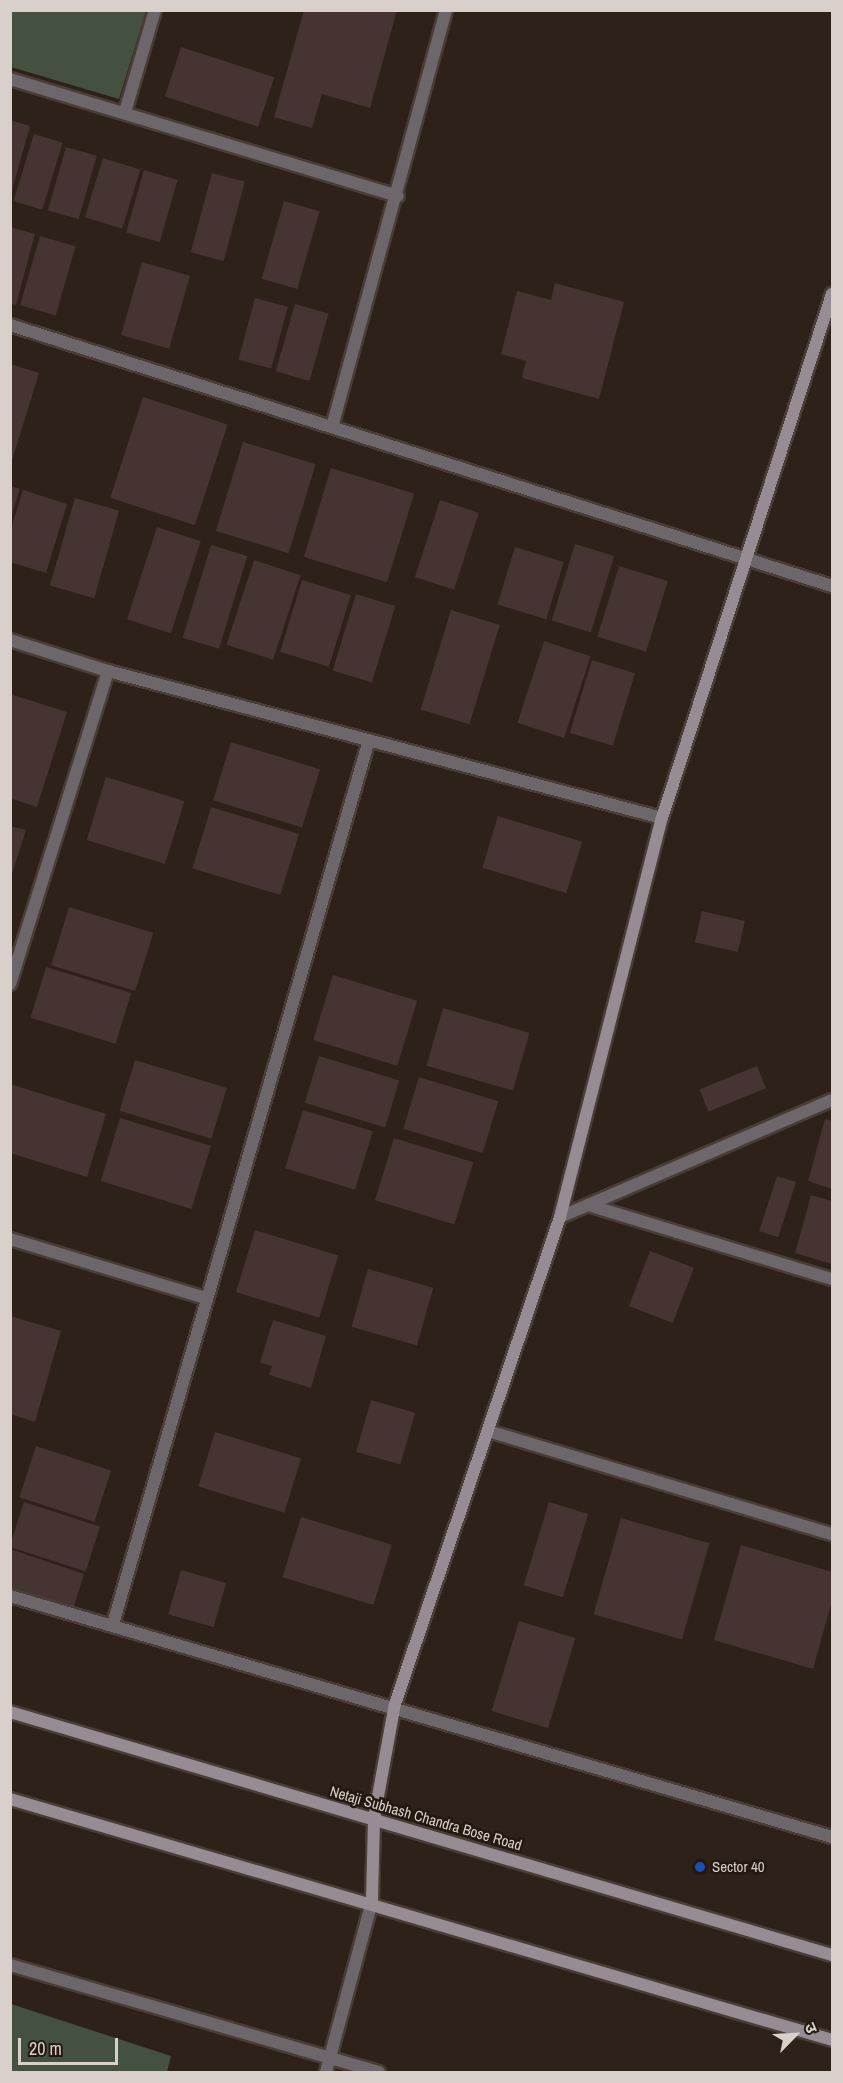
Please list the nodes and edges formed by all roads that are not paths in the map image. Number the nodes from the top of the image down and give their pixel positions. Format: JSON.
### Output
{"nodes":[{"id":1,"x":155,"y":10,"type":"edge"},
{"id":2,"x":446,"y":10,"type":"edge"},
{"id":3,"x":10,"y":79,"type":"edge"},
{"id":4,"x":125,"y":112,"type":"junction"},
{"id":5,"x":398,"y":196,"type":"junction"},
{"id":6,"x":832,"y":294,"type":"edge"},
{"id":7,"x":10,"y":325,"type":"edge"},
{"id":8,"x":332,"y":428,"type":"junction"},
{"id":9,"x":745,"y":562,"type":"junction"},
{"id":10,"x":832,"y":586,"type":"edge"},
{"id":11,"x":10,"y":640,"type":"edge"},
{"id":12,"x":108,"y":671,"type":"junction"},
{"id":13,"x":369,"y":740,"type":"junction"},
{"id":14,"x":662,"y":818,"type":"junction"},
{"id":15,"x":14,"y":960,"type":"edge"},
{"id":16,"x":10,"y":984,"type":"edge"},
{"id":17,"x":832,"y":1100,"type":"edge"},
{"id":18,"x":588,"y":1205,"type":"junction"},
{"id":19,"x":560,"y":1217,"type":"junction"},
{"id":20,"x":10,"y":1239,"type":"edge"},
{"id":21,"x":832,"y":1279,"type":"edge"},
{"id":22,"x":205,"y":1298,"type":"junction"},
{"id":23,"x":488,"y":1431,"type":"junction"},
{"id":24,"x":832,"y":1534,"type":"edge"},
{"id":25,"x":10,"y":1596,"type":"edge"},
{"id":26,"x":113,"y":1624,"type":"junction"},
{"id":27,"x":395,"y":1704,"type":"junction"},
{"id":28,"x":10,"y":1712,"type":"edge"},
{"id":29,"x":10,"y":1799,"type":"edge"},
{"id":30,"x":374,"y":1818,"type":"junction"},
{"id":31,"x":832,"y":1837,"type":"edge"},
{"id":32,"x":372,"y":1901,"type":"junction"},
{"id":33,"x":832,"y":1955,"type":"edge"},
{"id":34,"x":10,"y":1965,"type":"edge"},
{"id":35,"x":832,"y":2040,"type":"edge"},
{"id":36,"x":330,"y":2058,"type":"junction"},
{"id":37,"x":326,"y":2073,"type":"edge"},
{"id":38,"x":379,"y":2073,"type":"edge"}],
"edges":[{"from":1,"to":4,"type":"street"},
{"from":2,"to":5,"type":"street"},
{"from":3,"to":4,"type":"street"},
{"from":4,"to":5,"type":"street"},
{"from":5,"to":8,"type":"street"},
{"from":6,"to":9,"type":"main road"},
{"from":7,"to":8,"type":"street"},
{"from":8,"to":9,"type":"street"},
{"from":9,"to":10,"type":"street"},
{"from":9,"to":14,"type":"main road"},
{"from":11,"to":12,"type":"street"},
{"from":12,"to":13,"type":"street"},
{"from":12,"to":15,"type":"street"},
{"from":13,"to":14,"type":"street"},
{"from":13,"to":22,"type":"street"},
{"from":14,"to":19,"type":"main road"},
{"from":15,"to":16,"type":"street"},
{"from":17,"to":18,"type":"street"},
{"from":18,"to":19,"type":"street"},
{"from":18,"to":21,"type":"street"},
{"from":19,"to":23,"type":"main road"},
{"from":20,"to":22,"type":"street"},
{"from":22,"to":26,"type":"street"},
{"from":23,"to":24,"type":"street"},
{"from":23,"to":27,"type":"main road"},
{"from":25,"to":26,"type":"street"},
{"from":26,"to":27,"type":"street"},
{"from":27,"to":30,"type":"main road"},
{"from":27,"to":31,"type":"street"},
{"from":28,"to":30,"type":"main road","name":"Netaji Subhash Chandra Bose Road"},
{"from":29,"to":32,"type":"main road"},
{"from":30,"to":32,"type":"main road"},
{"from":30,"to":33,"type":"main road","name":"Netaji Subhash Chandra Bose Road"},
{"from":32,"to":35,"type":"main road"},
{"from":32,"to":36,"type":"street"},
{"from":34,"to":36,"type":"street"},
{"from":36,"to":37,"type":"street"},
{"from":36,"to":38,"type":"street"}]}
